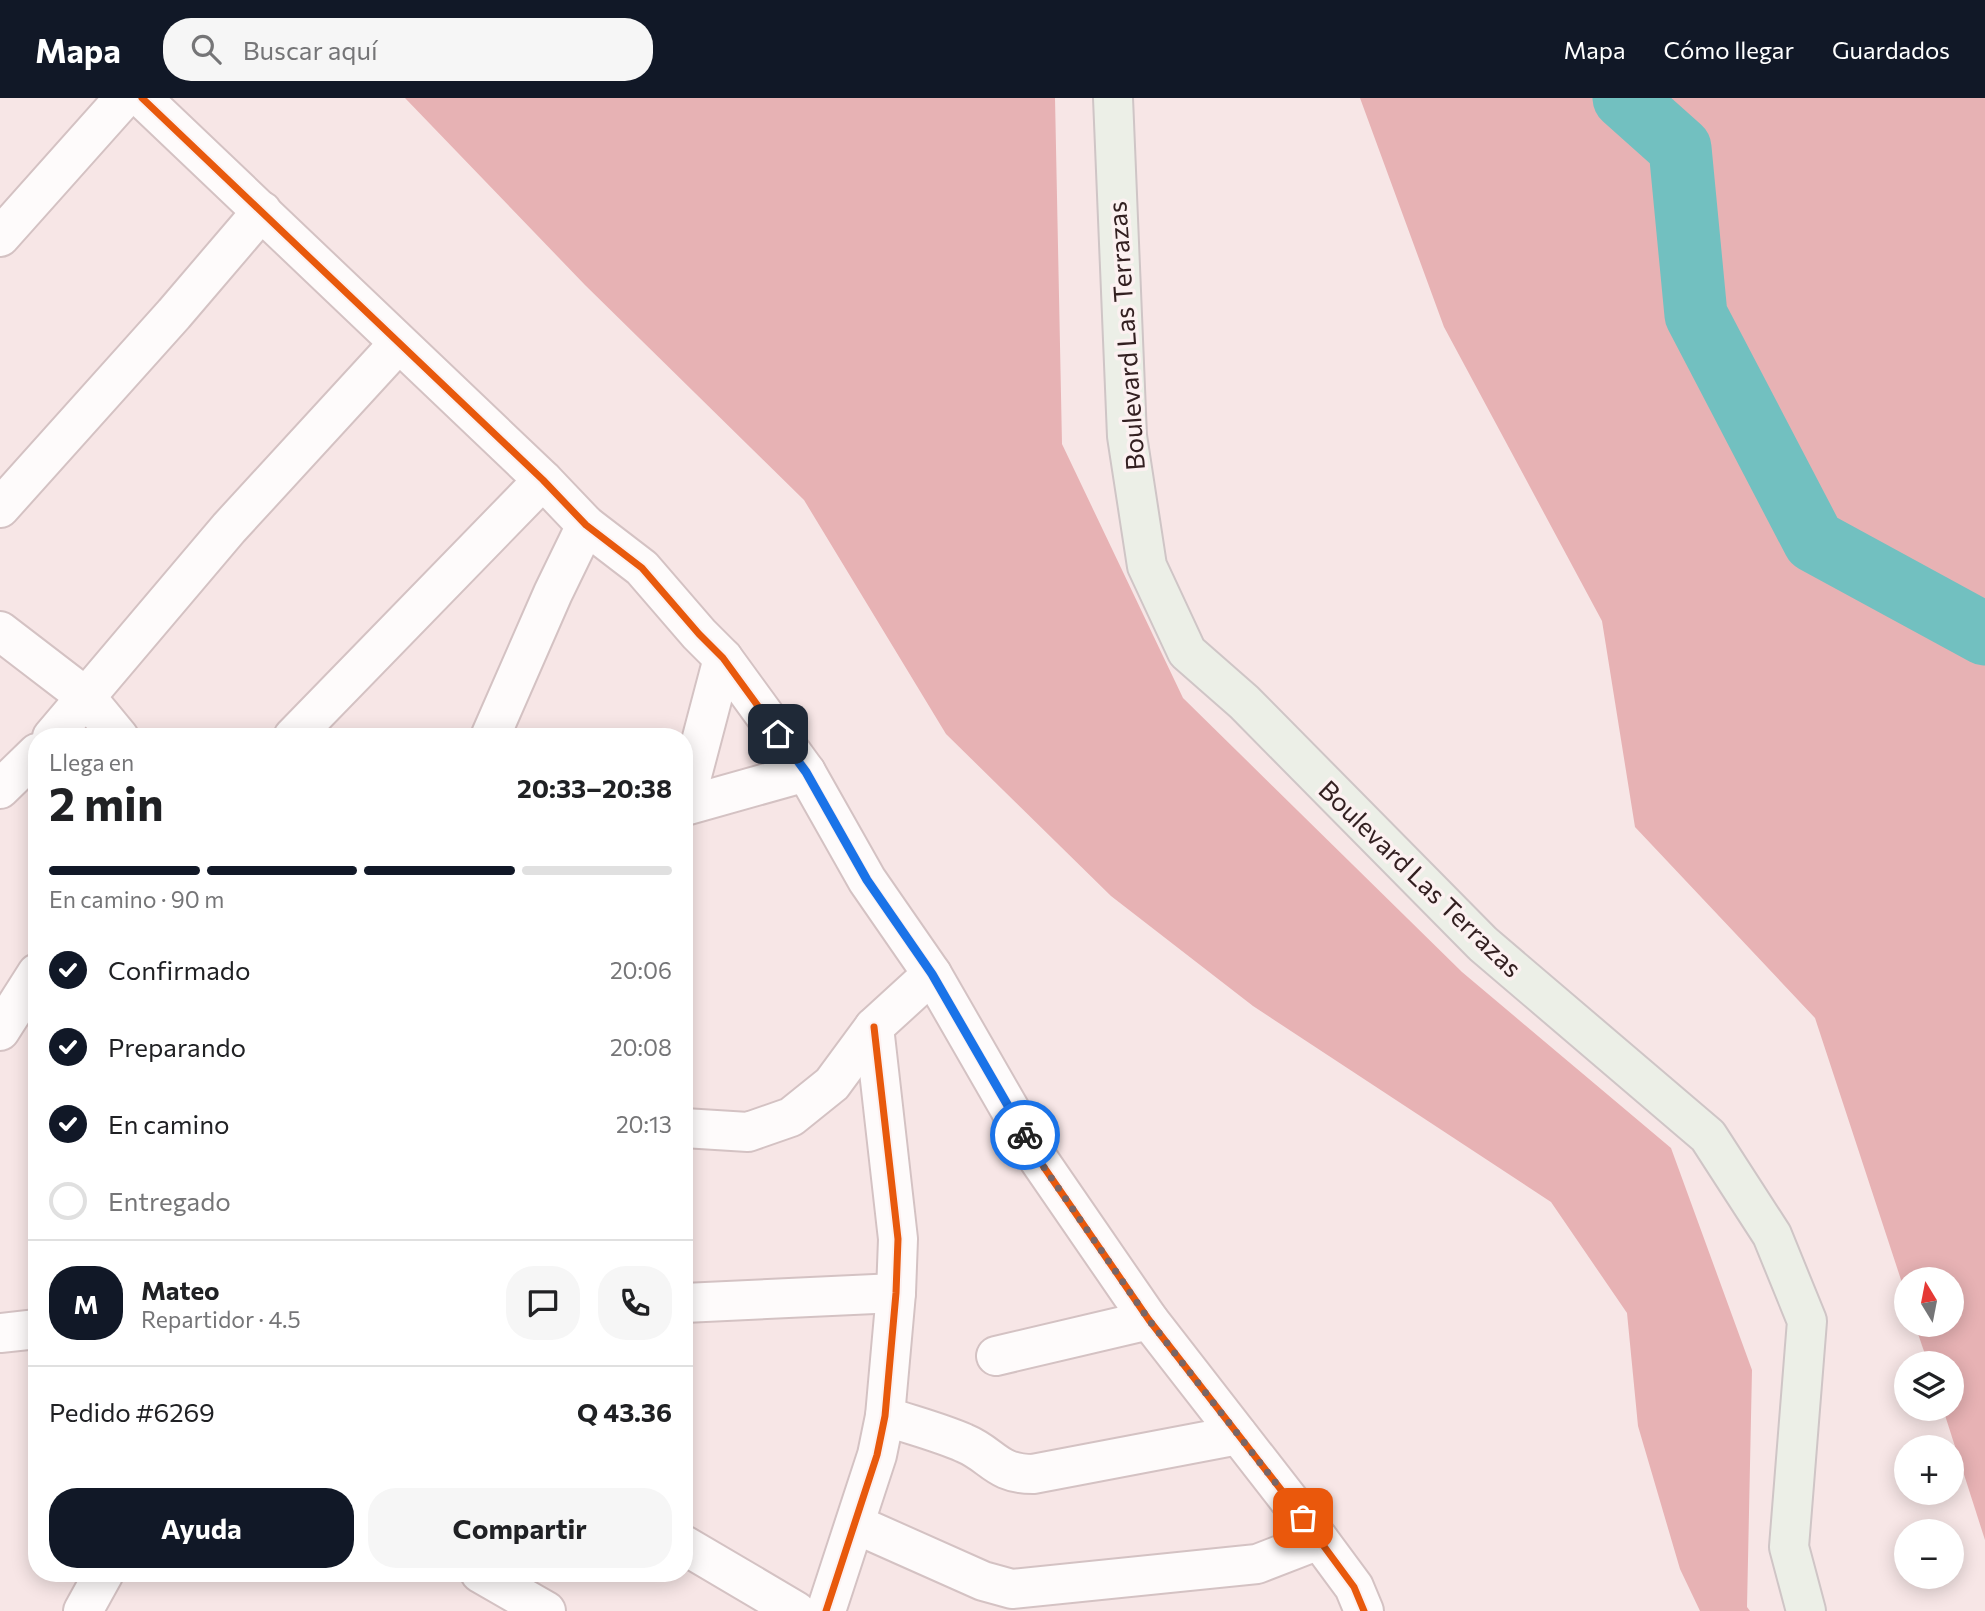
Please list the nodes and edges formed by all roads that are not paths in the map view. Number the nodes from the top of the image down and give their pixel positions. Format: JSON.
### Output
{"nodes":[{"id":1,"x":124,"y":98,"type":"edge"},
{"id":2,"x":142,"y":98,"type":"edge"},
{"id":3,"x":1113,"y":98,"type":"edge"},
{"id":4,"x":262,"y":211,"type":"junction"},
{"id":5,"x":0,"y":237,"type":"edge"},
{"id":6,"x":398,"y":344,"type":"junction"},
{"id":7,"x":542,"y":480,"type":"junction"},
{"id":8,"x":0,"y":508,"type":"edge"},
{"id":9,"x":586,"y":525,"type":"junction"},
{"id":10,"x":0,"y":631,"type":"edge"},
{"id":11,"x":723,"y":658,"type":"junction"},
{"id":12,"x":86,"y":697,"type":"junction"},
{"id":13,"x":60,"y":728,"type":"edge"},
{"id":14,"x":112,"y":728,"type":"edge"},
{"id":15,"x":302,"y":728,"type":"edge"},
{"id":16,"x":494,"y":728,"type":"edge"},
{"id":17,"x":28,"y":762,"type":"edge"},
{"id":18,"x":806,"y":772,"type":"junction"},
{"id":19,"x":693,"y":775,"type":"edge"},
{"id":20,"x":0,"y":789,"type":"edge"},
{"id":21,"x":693,"y":804,"type":"edge"},
{"id":22,"x":932,"y":974,"type":"junction"},
{"id":23,"x":28,"y":987,"type":"edge"},
{"id":24,"x":874,"y":1027,"type":"junction"},
{"id":25,"x":0,"y":1031,"type":"edge"},
{"id":26,"x":693,"y":1129,"type":"edge"},
{"id":27,"x":896,"y":1293,"type":"junction"},
{"id":28,"x":693,"y":1303,"type":"edge"},
{"id":29,"x":1149,"y":1320,"type":"junction"},
{"id":30,"x":28,"y":1330,"type":"edge"},
{"id":31,"x":0,"y":1333,"type":"edge"},
{"id":32,"x":996,"y":1356,"type":"dead end"},
{"id":33,"x":885,"y":1416,"type":"junction"},
{"id":34,"x":1238,"y":1435,"type":"junction"},
{"id":35,"x":855,"y":1524,"type":"junction"},
{"id":36,"x":1319,"y":1540,"type":"junction"},
{"id":37,"x":693,"y":1550,"type":"edge"},
{"id":38,"x":99,"y":1582,"type":"edge"},
{"id":39,"x":496,"y":1582,"type":"edge"},
{"id":40,"x":83,"y":1611,"type":"edge"},
{"id":41,"x":546,"y":1611,"type":"edge"},
{"id":42,"x":796,"y":1611,"type":"edge"},
{"id":43,"x":826,"y":1611,"type":"edge"},
{"id":44,"x":1364,"y":1611,"type":"edge"},
{"id":45,"x":1806,"y":1611,"type":"edge"}],
"edges":[{"from":1,"to":5,"type":"street"},
{"from":2,"to":4,"type":"street"},
{"from":3,"to":45,"type":"main road","name":"Boulevard Las Terrazas"},
{"from":4,"to":6,"type":"street"},
{"from":4,"to":8,"type":"street"},
{"from":6,"to":7,"type":"street"},
{"from":6,"to":12,"type":"street"},
{"from":7,"to":9,"type":"street"},
{"from":7,"to":15,"type":"street"},
{"from":9,"to":11,"type":"street"},
{"from":9,"to":16,"type":"street"},
{"from":10,"to":12,"type":"street"},
{"from":11,"to":18,"type":"street"},
{"from":11,"to":19,"type":"street"},
{"from":12,"to":13,"type":"street"},
{"from":12,"to":14,"type":"street"},
{"from":17,"to":20,"type":"street"},
{"from":18,"to":21,"type":"street"},
{"from":18,"to":22,"type":"street"},
{"from":22,"to":24,"type":"street"},
{"from":22,"to":29,"type":"street"},
{"from":23,"to":25,"type":"street"},
{"from":24,"to":26,"type":"street"},
{"from":24,"to":27,"type":"street"},
{"from":27,"to":28,"type":"street"},
{"from":27,"to":33,"type":"street"},
{"from":29,"to":32,"type":"street"},
{"from":29,"to":34,"type":"street"},
{"from":30,"to":31,"type":"street"},
{"from":33,"to":34,"type":"street"},
{"from":33,"to":35,"type":"street"},
{"from":34,"to":36,"type":"street"},
{"from":35,"to":36,"type":"street"},
{"from":35,"to":43,"type":"street"},
{"from":36,"to":44,"type":"street"},
{"from":37,"to":42,"type":"street"},
{"from":38,"to":40,"type":"street"},
{"from":39,"to":41,"type":"street"}]}
